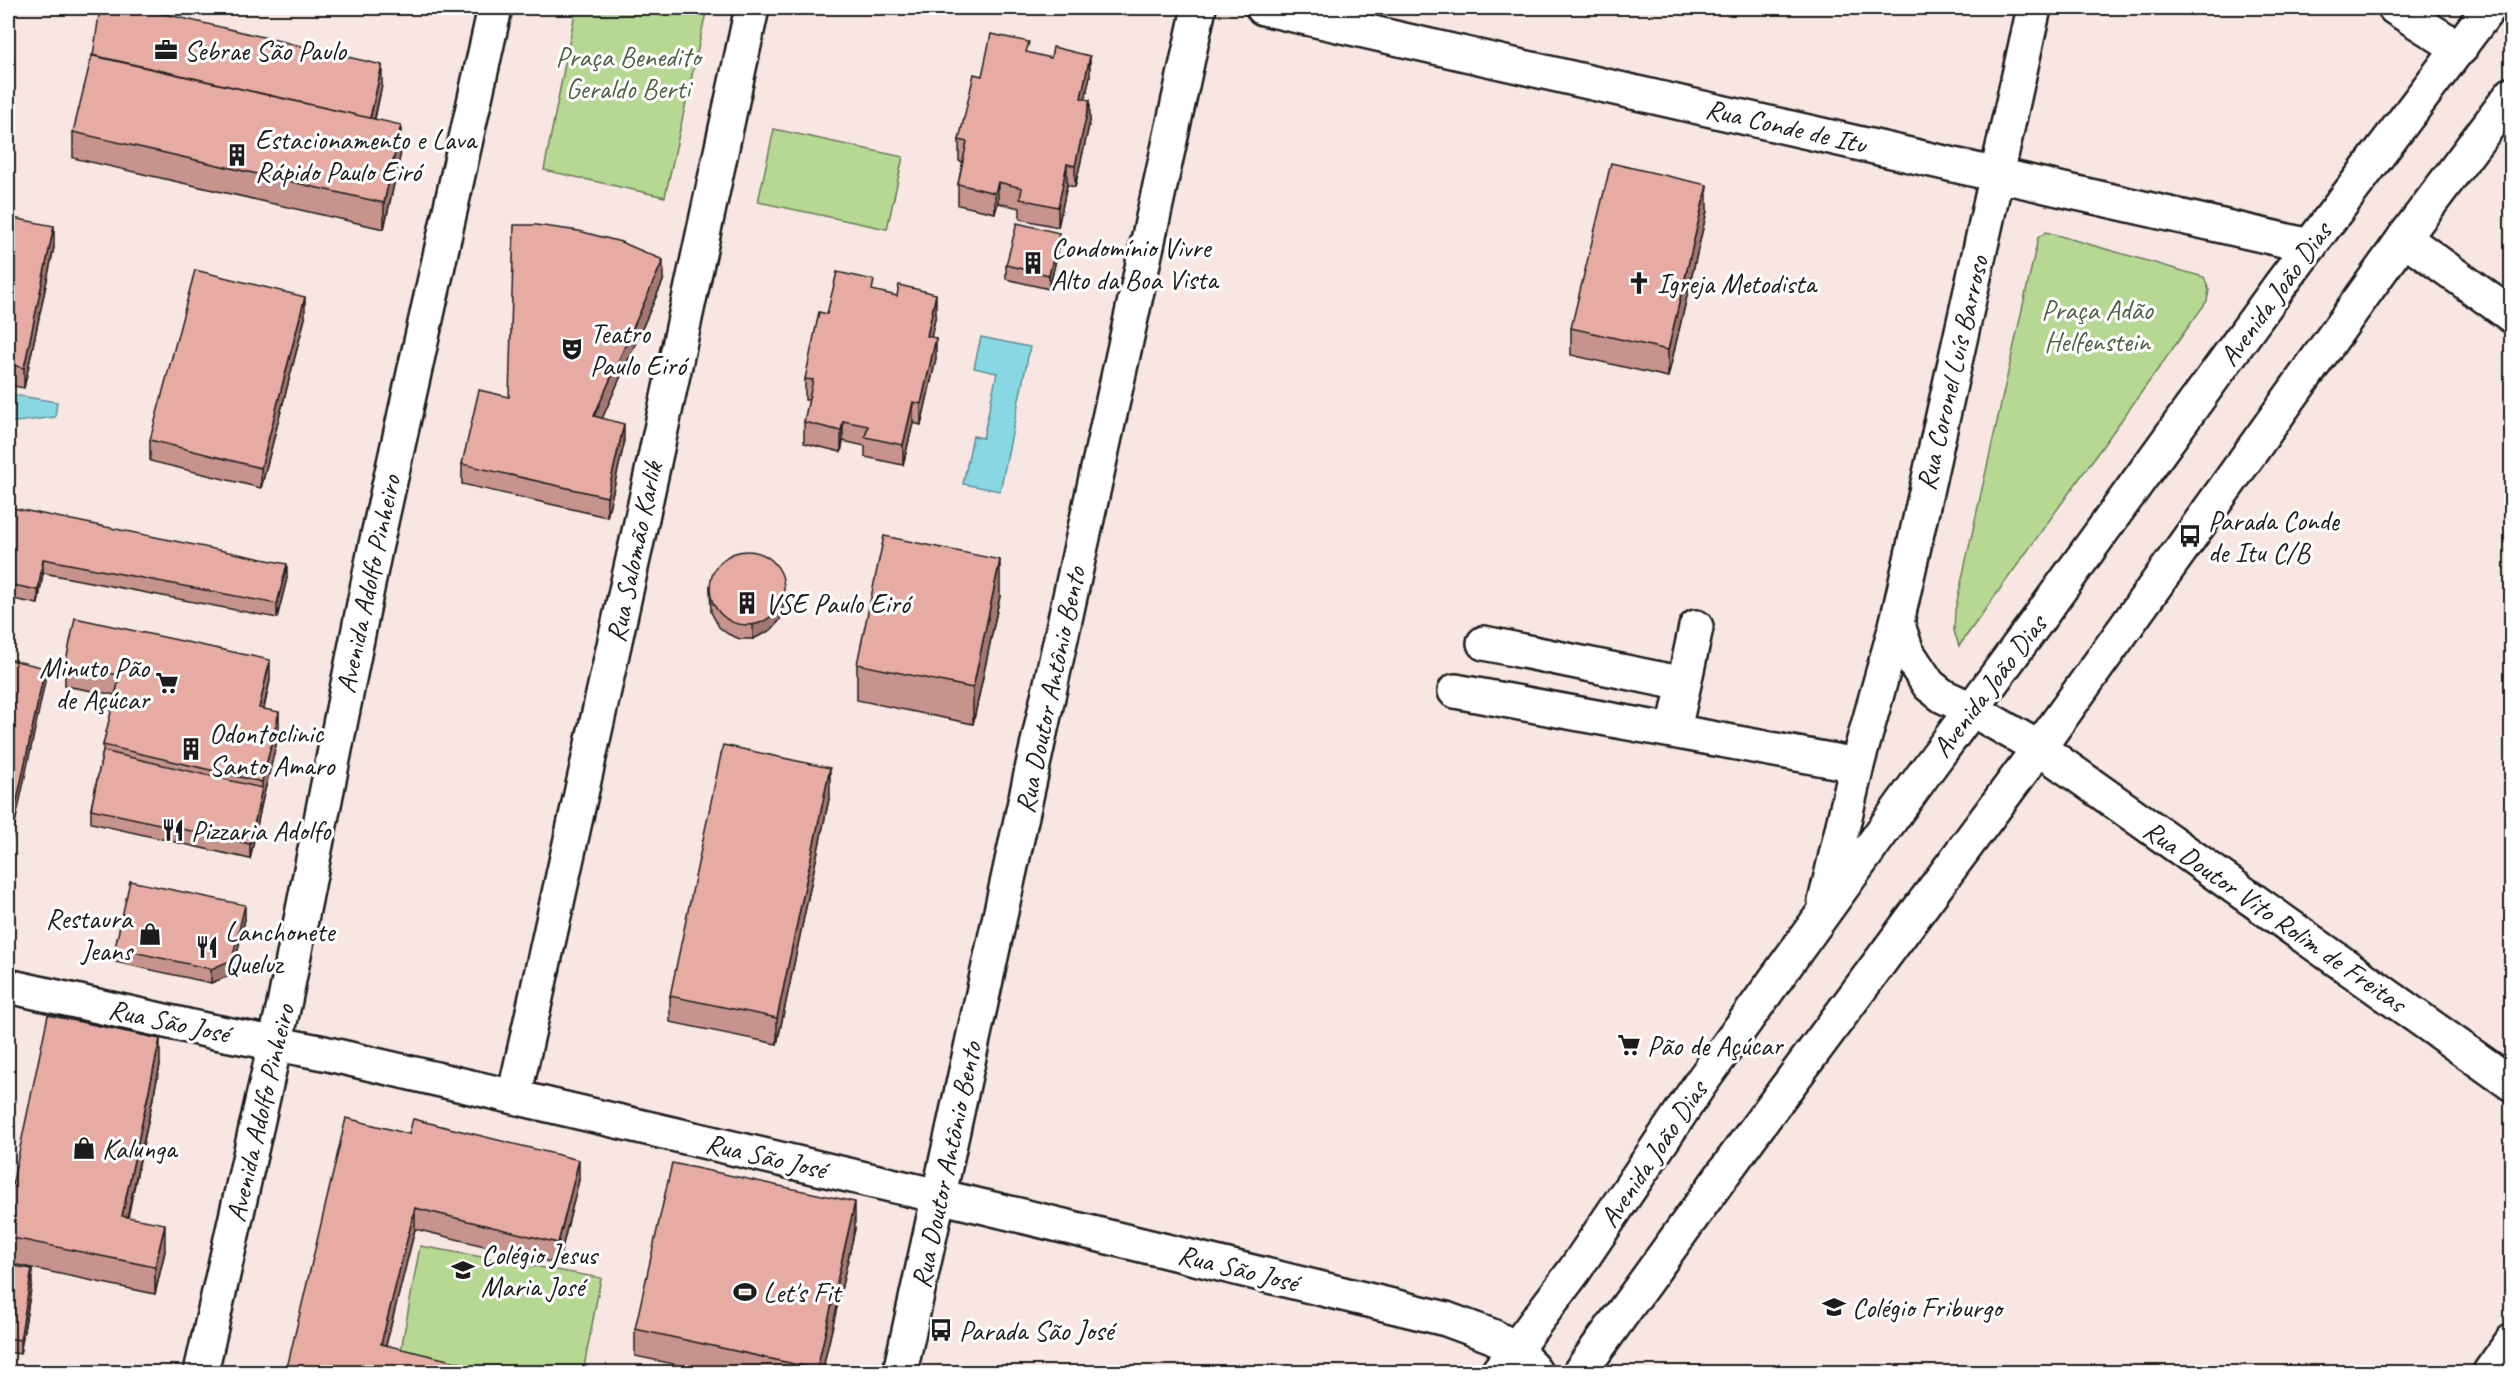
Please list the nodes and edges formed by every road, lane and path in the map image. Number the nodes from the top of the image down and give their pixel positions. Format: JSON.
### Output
{"nodes":[{"id":1,"x":495,"y":8,"type":"edge"},
{"id":2,"x":752,"y":8,"type":"edge"},
{"id":3,"x":1199,"y":8,"type":"edge"},
{"id":4,"x":1263,"y":8,"type":"edge"},
{"id":5,"x":2034,"y":8,"type":"edge"},
{"id":6,"x":2395,"y":8,"type":"edge"},
{"id":7,"x":2489,"y":8,"type":"edge"},
{"id":8,"x":2460,"y":49,"type":"junction"},
{"id":9,"x":2511,"y":94,"type":"edge"},
{"id":10,"x":1996,"y":174,"type":"junction"},
{"id":11,"x":2404,"y":238,"type":"junction"},
{"id":12,"x":2310,"y":246,"type":"junction"},
{"id":13,"x":2511,"y":316,"type":"edge"},
{"id":14,"x":1897,"y":622,"type":"junction"},
{"id":15,"x":1696,"y":627,"type":"dead end"},
{"id":16,"x":1484,"y":643,"type":"dead end"},
{"id":17,"x":1684,"y":684,"type":"junction"},
{"id":18,"x":1455,"y":691,"type":"dead end"},
{"id":19,"x":1971,"y":709,"type":"junction"},
{"id":20,"x":1674,"y":730,"type":"junction"},
{"id":21,"x":2038,"y":748,"type":"junction"},
{"id":22,"x":1857,"y":765,"type":"junction"},
{"id":23,"x":1821,"y":918,"type":"junction"},
{"id":24,"x":8,"y":986,"type":"edge"},
{"id":25,"x":275,"y":1044,"type":"junction"},
{"id":26,"x":2511,"y":1084,"type":"edge"},
{"id":27,"x":514,"y":1097,"type":"junction"},
{"id":28,"x":939,"y":1196,"type":"junction"},
{"id":29,"x":2511,"y":1341,"type":"edge"},
{"id":30,"x":1517,"y":1365,"type":"edge"},
{"id":31,"x":201,"y":1372,"type":"edge"},
{"id":32,"x":900,"y":1372,"type":"edge"},
{"id":33,"x":1580,"y":1372,"type":"edge"},
{"id":34,"x":2490,"y":1372,"type":"edge"}],
"edges":[{"from":1,"to":25,"type":"street","name":"Avenida Adolfo Pinheiro"},
{"from":2,"to":27,"type":"street","name":"Rua Salomão Karlik"},
{"from":3,"to":28,"type":"street","name":"Rua Doutor Antônio Bento"},
{"from":4,"to":10,"type":"street","name":"Rua Conde de Itu"},
{"from":5,"to":10,"type":"street","name":"Rua Coronel Luís Barroso"},
{"from":6,"to":8,"type":"street"},
{"from":7,"to":8,"type":"street","name":"Avenida João Dias"},
{"from":8,"to":12,"type":"street","name":"Avenida João Dias"},
{"from":9,"to":11,"type":"street"},
{"from":10,"to":12,"type":"street","name":"Rua Conde de Itu"},
{"from":10,"to":14,"type":"street","name":"Rua Coronel Luís Barroso"},
{"from":11,"to":13,"type":"street"},
{"from":11,"to":21,"type":"street"},
{"from":12,"to":19,"type":"street","name":"Avenida João Dias"},
{"from":14,"to":19,"type":"street"},
{"from":14,"to":22,"type":"street","name":"Rua Coronel Luís Barroso"},
{"from":15,"to":17,"type":"street"},
{"from":16,"to":17,"type":"street"},
{"from":17,"to":20,"type":"street"},
{"from":18,"to":20,"type":"street"},
{"from":19,"to":21,"type":"street","name":"Rua Doutor Vito Rolim de Freitas"},
{"from":19,"to":23,"type":"street","name":"Avenida João Dias"},
{"from":20,"to":22,"type":"street"},
{"from":21,"to":26,"type":"street","name":"Rua Doutor Vito Rolim de Freitas"},
{"from":21,"to":33,"type":"street"},
{"from":22,"to":23,"type":"street","name":"Rua Coronel Luís Barroso"},
{"from":23,"to":30,"type":"street","name":"Avenida João Dias"},
{"from":24,"to":25,"type":"street","name":"Rua São José"},
{"from":25,"to":27,"type":"street","name":"Rua São José"},
{"from":25,"to":31,"type":"street","name":"Avenida Adolfo Pinheiro"},
{"from":27,"to":28,"type":"street","name":"Rua São José"},
{"from":28,"to":30,"type":"street","name":"Rua São José"},
{"from":28,"to":32,"type":"street","name":"Rua Doutor Antônio Bento"},
{"from":29,"to":34,"type":"street"}]}
